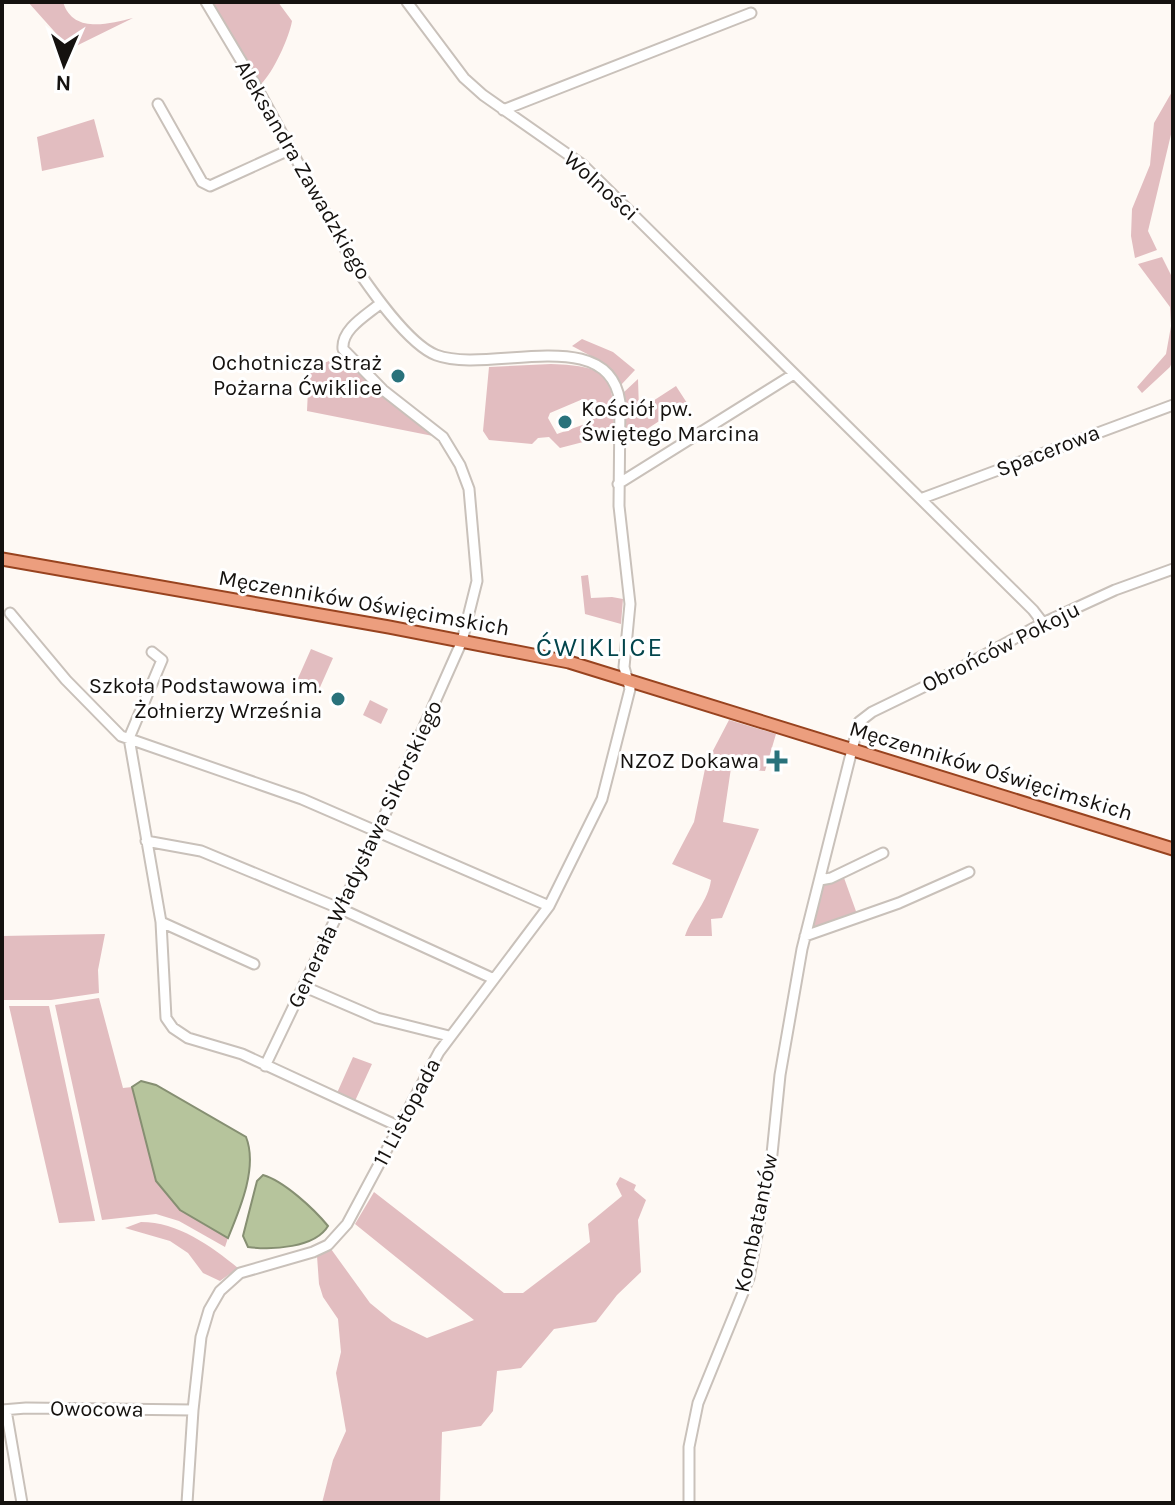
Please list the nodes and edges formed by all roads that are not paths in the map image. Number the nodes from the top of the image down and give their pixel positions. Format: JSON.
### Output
{"nodes":[{"id":1,"x":206,"y":2,"type":"edge"},
{"id":2,"x":407,"y":2,"type":"edge"},
{"id":3,"x":751,"y":13,"type":"dead end"},
{"id":4,"x":158,"y":104,"type":"dead end"},
{"id":5,"x":503,"y":110,"type":"junction"},
{"id":6,"x":289,"y":150,"type":"junction"},
{"id":7,"x":381,"y":303,"type":"junction"},
{"id":8,"x":794,"y":374,"type":"junction"},
{"id":9,"x":1173,"y":405,"type":"edge"},
{"id":10,"x":618,"y":484,"type":"junction"},
{"id":11,"x":923,"y":498,"type":"junction"},
{"id":12,"x":2,"y":559,"type":"edge"},
{"id":13,"x":1173,"y":569,"type":"edge"},
{"id":14,"x":10,"y":613,"type":"dead end"},
{"id":15,"x":1043,"y":623,"type":"junction"},
{"id":16,"x":462,"y":641,"type":"junction"},
{"id":17,"x":152,"y":652,"type":"dead end"},
{"id":18,"x":628,"y":680,"type":"junction"},
{"id":19,"x":129,"y":738,"type":"junction"},
{"id":20,"x":851,"y":749,"type":"junction"},
{"id":21,"x":378,"y":830,"type":"junction"},
{"id":22,"x":146,"y":841,"type":"junction"},
{"id":23,"x":1173,"y":849,"type":"edge"},
{"id":24,"x":883,"y":853,"type":"dead end"},
{"id":25,"x":969,"y":872,"type":"dead end"},
{"id":26,"x":820,"y":880,"type":"junction"},
{"id":27,"x":549,"y":906,"type":"junction"},
{"id":28,"x":341,"y":909,"type":"junction"},
{"id":29,"x":161,"y":922,"type":"junction"},
{"id":30,"x":805,"y":936,"type":"junction"},
{"id":31,"x":254,"y":964,"type":"dead end"},
{"id":32,"x":494,"y":979,"type":"junction"},
{"id":33,"x":305,"y":987,"type":"junction"},
{"id":34,"x":449,"y":1036,"type":"junction"},
{"id":35,"x":265,"y":1066,"type":"junction"},
{"id":36,"x":400,"y":1127,"type":"junction"},
{"id":37,"x":4,"y":1410,"type":"edge"},
{"id":38,"x":193,"y":1410,"type":"junction"},
{"id":39,"x":22,"y":1503,"type":"edge"},
{"id":40,"x":187,"y":1503,"type":"edge"},
{"id":41,"x":689,"y":1503,"type":"edge"}],
"edges":[{"from":1,"to":6,"type":"street","name":"Aleksandra Zawadzkiego"},
{"from":2,"to":5,"type":"street","name":"Wolności"},
{"from":3,"to":5,"type":"street"},
{"from":4,"to":6,"type":"street"},
{"from":5,"to":8,"type":"street","name":"Wolności"},
{"from":6,"to":7,"type":"street","name":"Aleksandra Zawadzkiego"},
{"from":7,"to":10,"type":"street","name":"Aleksandra Zawadzkiego"},
{"from":7,"to":16,"type":"street","name":"Generała Władysława Sikorskiego"},
{"from":8,"to":10,"type":"street"},
{"from":8,"to":11,"type":"street","name":"Wolności"},
{"from":9,"to":11,"type":"street","name":"Spacerowa"},
{"from":10,"to":18,"type":"street","name":"Aleksandra Zawadzkiego"},
{"from":11,"to":15,"type":"street","name":"Wolności"},
{"from":12,"to":16,"type":"main road","name":"Męczenników Oświęcimskich"},
{"from":13,"to":15,"type":"street","name":"Obrońców Pokoju"},
{"from":14,"to":19,"type":"street"},
{"from":15,"to":20,"type":"street","name":"Obrońców Pokoju"},
{"from":16,"to":18,"type":"main road","name":"Męczenników Oświęcimskich"},
{"from":16,"to":21,"type":"street","name":"Generała Władysława Sikorskiego"},
{"from":17,"to":19,"type":"street"},
{"from":18,"to":20,"type":"main road","name":"Męczenników Oświęcimskich"},
{"from":18,"to":27,"type":"street","name":"11 Listopada"},
{"from":19,"to":21,"type":"street"},
{"from":19,"to":22,"type":"street"},
{"from":20,"to":23,"type":"main road","name":"Męczenników Oświęcimskich"},
{"from":20,"to":26,"type":"street","name":"Kombatantów"},
{"from":21,"to":27,"type":"street"},
{"from":21,"to":28,"type":"street","name":"Generała Władysława Sikorskiego"},
{"from":22,"to":28,"type":"street"},
{"from":22,"to":29,"type":"street"},
{"from":24,"to":26,"type":"street"},
{"from":25,"to":30,"type":"street"},
{"from":26,"to":30,"type":"street","name":"Kombatantów"},
{"from":27,"to":32,"type":"street","name":"11 Listopada"},
{"from":28,"to":32,"type":"street"},
{"from":28,"to":33,"type":"street","name":"Generała Władysława Sikorskiego"},
{"from":29,"to":31,"type":"street"},
{"from":29,"to":35,"type":"street"},
{"from":30,"to":41,"type":"street","name":"Kombatantów"},
{"from":32,"to":34,"type":"street","name":"11 Listopada"},
{"from":33,"to":34,"type":"street"},
{"from":33,"to":35,"type":"street","name":"Generała Władysława Sikorskiego"},
{"from":34,"to":36,"type":"street","name":"11 Listopada"},
{"from":35,"to":36,"type":"street"},
{"from":36,"to":38,"type":"street","name":"11 Listopada"},
{"from":37,"to":38,"type":"street","name":"Owocowa"},
{"from":37,"to":39,"type":"street"},
{"from":38,"to":40,"type":"street","name":"11 Listopada"}]}
